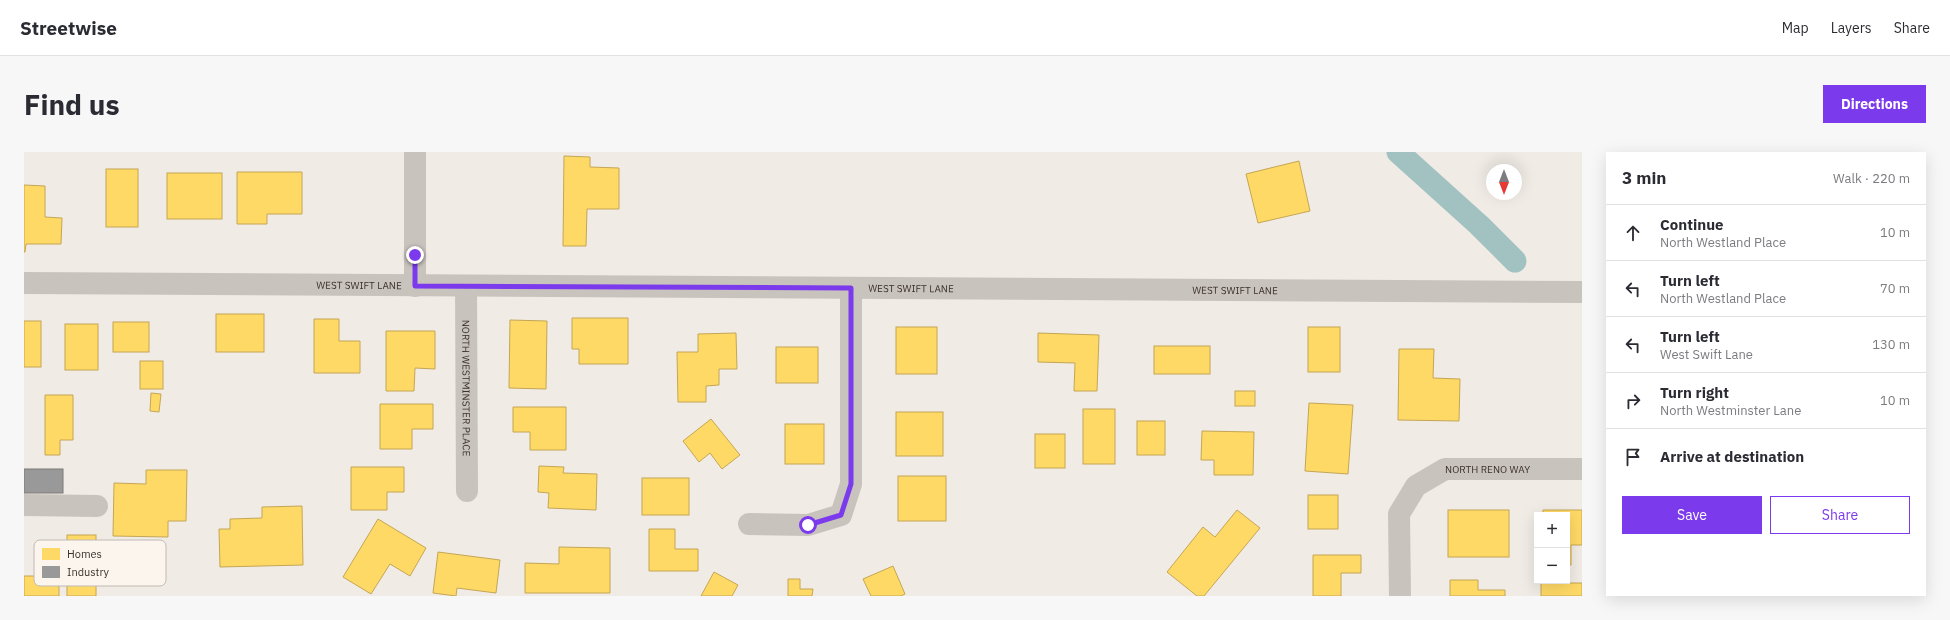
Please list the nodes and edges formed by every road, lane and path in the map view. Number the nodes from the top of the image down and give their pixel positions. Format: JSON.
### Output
{"nodes":[{"id":1,"x":415,"y":152,"type":"edge"},
{"id":2,"x":24,"y":283,"type":"edge"},
{"id":3,"x":415,"y":286,"type":"junction"},
{"id":4,"x":466,"y":286,"type":"junction"},
{"id":5,"x":851,"y":288,"type":"junction"},
{"id":6,"x":1582,"y":292,"type":"edge"},
{"id":7,"x":1582,"y":469,"type":"edge"},
{"id":8,"x":467,"y":491,"type":"dead end"},
{"id":9,"x":24,"y":505,"type":"edge"},
{"id":10,"x":98,"y":506,"type":"dead end"},
{"id":11,"x":749,"y":524,"type":"dead end"},
{"id":12,"x":1400,"y":596,"type":"edge"}],
"edges":[{"from":1,"to":3,"type":"street"},
{"from":2,"to":3,"type":"street","name":"WEST SWIFT LANE"},
{"from":3,"to":4,"type":"street","name":"WEST SWIFT LANE"},
{"from":4,"to":5,"type":"street","name":"WEST SWIFT LANE"},
{"from":4,"to":8,"type":"street","name":"NORTH WESTMINSTER PLACE"},
{"from":5,"to":6,"type":"street","name":"WEST SWIFT LANE"},
{"from":5,"to":11,"type":"street"},
{"from":7,"to":12,"type":"street","name":"NORTH RENO WAY"},
{"from":9,"to":10,"type":"street"}]}
